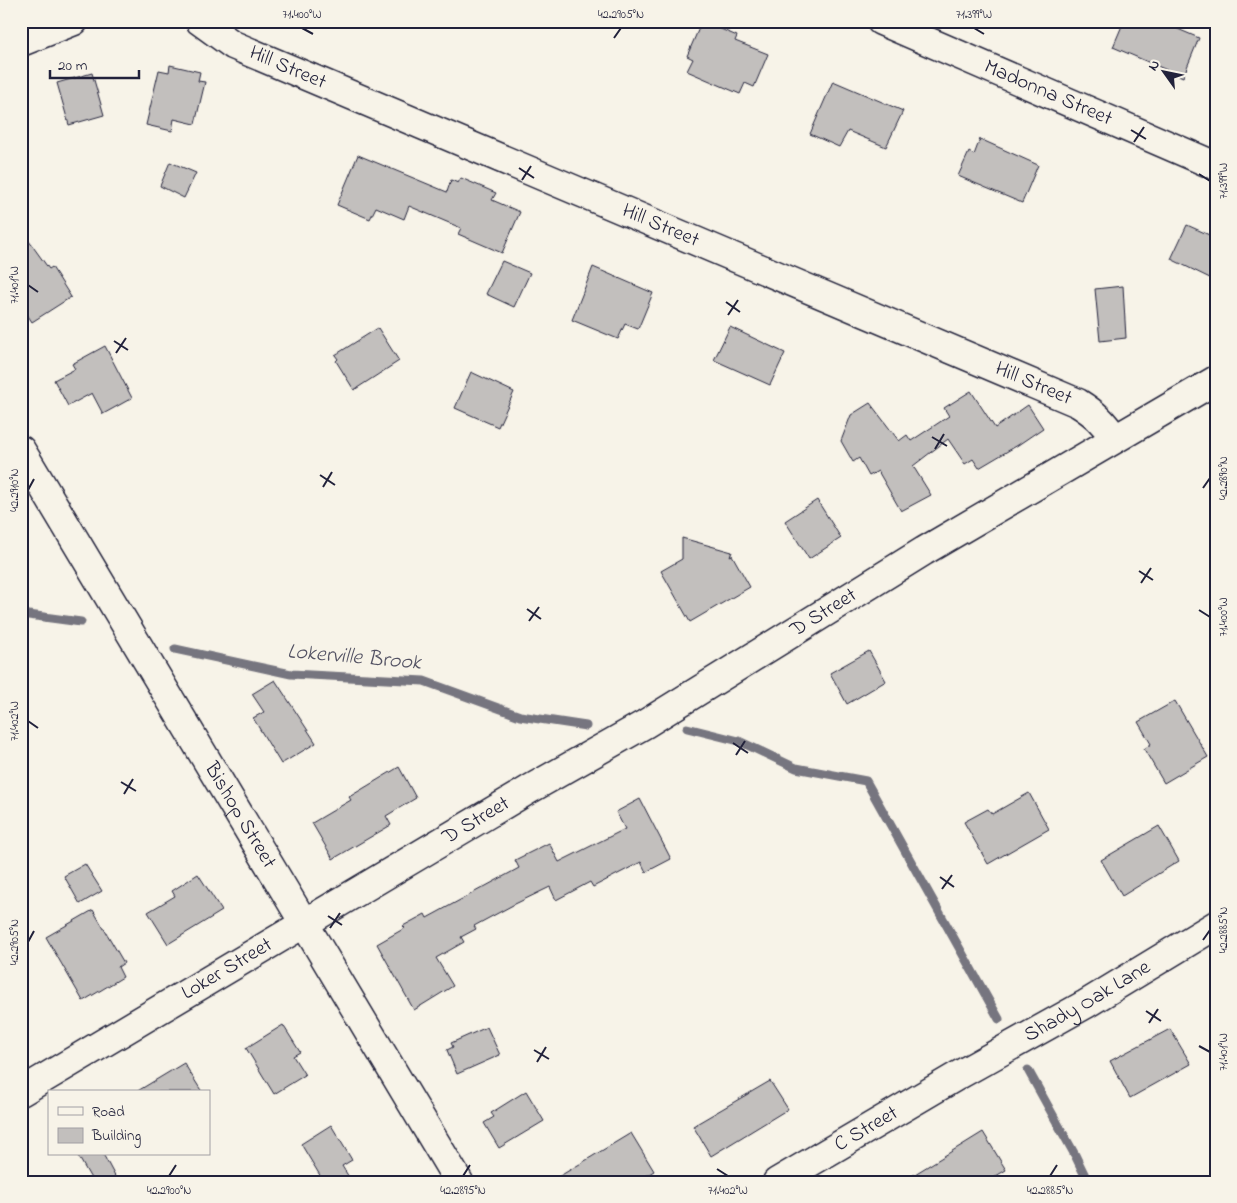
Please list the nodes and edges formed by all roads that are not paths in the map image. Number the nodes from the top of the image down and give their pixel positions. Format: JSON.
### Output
{"nodes":[{"id":1,"x":74,"y":21,"type":"edge"},
{"id":2,"x":200,"y":21,"type":"edge"},
{"id":3,"x":881,"y":21,"type":"edge"},
{"id":4,"x":21,"y":42,"type":"edge"},
{"id":5,"x":1216,"y":166,"type":"edge"},
{"id":6,"x":1216,"y":380,"type":"edge"},
{"id":7,"x":1114,"y":438,"type":"junction"},
{"id":8,"x":21,"y":450,"type":"edge"},
{"id":9,"x":433,"y":848,"type":"joint"},
{"id":10,"x":305,"y":924,"type":"junction"},
{"id":11,"x":1216,"y":926,"type":"edge"},
{"id":12,"x":957,"y":1076,"type":"joint"},
{"id":13,"x":21,"y":1092,"type":"edge"},
{"id":14,"x":459,"y":1182,"type":"edge"},
{"id":15,"x":777,"y":1182,"type":"edge"}],
"edges":[{"from":1,"to":4,"type":"street"},
{"from":2,"to":7,"type":"street","name":"Hill Street"},
{"from":3,"to":5,"type":"street","name":"Madonna Street"},
{"from":6,"to":7,"type":"street","name":"D Street"},
{"from":7,"to":9,"type":"street","name":"D Street"},
{"from":8,"to":10,"type":"street","name":"Bishop Street"},
{"from":9,"to":10,"type":"street","name":"Loker Street"},
{"from":10,"to":13,"type":"street","name":"Loker Street"},
{"from":10,"to":14,"type":"street","name":"Bishop Street"},
{"from":11,"to":12,"type":"street","name":"Shady Oak Lane"},
{"from":12,"to":15,"type":"street","name":"C Street"}]}
